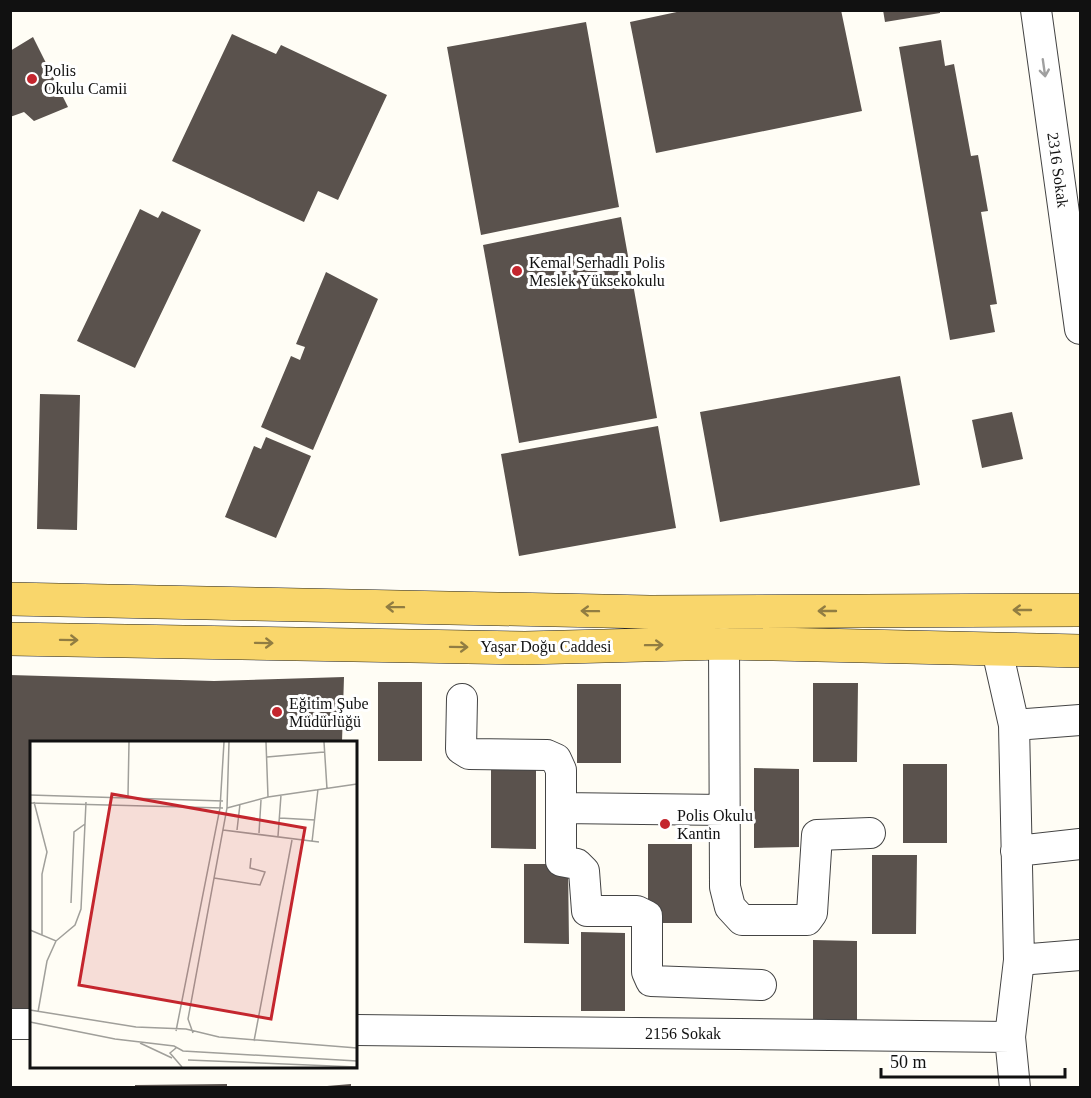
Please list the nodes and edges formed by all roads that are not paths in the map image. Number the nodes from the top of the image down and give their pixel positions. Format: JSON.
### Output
{"nodes":[{"id":1,"x":1036,"y":10,"type":"edge"},
{"id":2,"x":1080,"y":329,"type":"edge"},
{"id":3,"x":10,"y":599,"type":"edge"},
{"id":4,"x":1080,"y":610,"type":"edge"},
{"id":5,"x":10,"y":639,"type":"edge"},
{"id":6,"x":724,"y":643,"type":"junction"},
{"id":7,"x":997,"y":650,"type":"junction"},
{"id":8,"x":1080,"y":651,"type":"edge"},
{"id":9,"x":462,"y":699,"type":"dead end"},
{"id":10,"x":1080,"y":720,"type":"edge"},
{"id":11,"x":1014,"y":725,"type":"junction"},
{"id":12,"x":561,"y":808,"type":"junction"},
{"id":13,"x":724,"y":810,"type":"junction"},
{"id":14,"x":870,"y":833,"type":"dead end"},
{"id":15,"x":1080,"y":844,"type":"edge"},
{"id":16,"x":1016,"y":851,"type":"junction"},
{"id":17,"x":1080,"y":956,"type":"edge"},
{"id":18,"x":1019,"y":960,"type":"junction"},
{"id":19,"x":761,"y":985,"type":"dead end"},
{"id":20,"x":10,"y":1024,"type":"edge"},
{"id":21,"x":30,"y":1024,"type":"edge"},
{"id":22,"x":357,"y":1030,"type":"edge"},
{"id":23,"x":1010,"y":1037,"type":"junction"},
{"id":24,"x":1015,"y":1088,"type":"edge"}],
"edges":[{"from":1,"to":2,"type":"street","name":"2316 Sokak","one_way":true},
{"from":4,"to":3,"type":"main road","one_way":true},
{"from":5,"to":6,"type":"main road","name":"Yaşar Doğu Caddesi","one_way":true},
{"from":6,"to":7,"type":"main road","name":"Yaşar Doğu Caddesi"},
{"from":6,"to":13,"type":"street"},
{"from":7,"to":8,"type":"main road","name":"Yaşar Doğu Caddesi"},
{"from":7,"to":11,"type":"street"},
{"from":9,"to":12,"type":"street"},
{"from":10,"to":11,"type":"street"},
{"from":11,"to":16,"type":"street"},
{"from":12,"to":13,"type":"street"},
{"from":12,"to":19,"type":"street"},
{"from":13,"to":14,"type":"street"},
{"from":15,"to":16,"type":"street"},
{"from":16,"to":18,"type":"street"},
{"from":17,"to":18,"type":"street"},
{"from":18,"to":23,"type":"street"},
{"from":20,"to":21,"type":"street"},
{"from":22,"to":23,"type":"street","name":"2156 Sokak"},
{"from":23,"to":24,"type":"street"}]}
